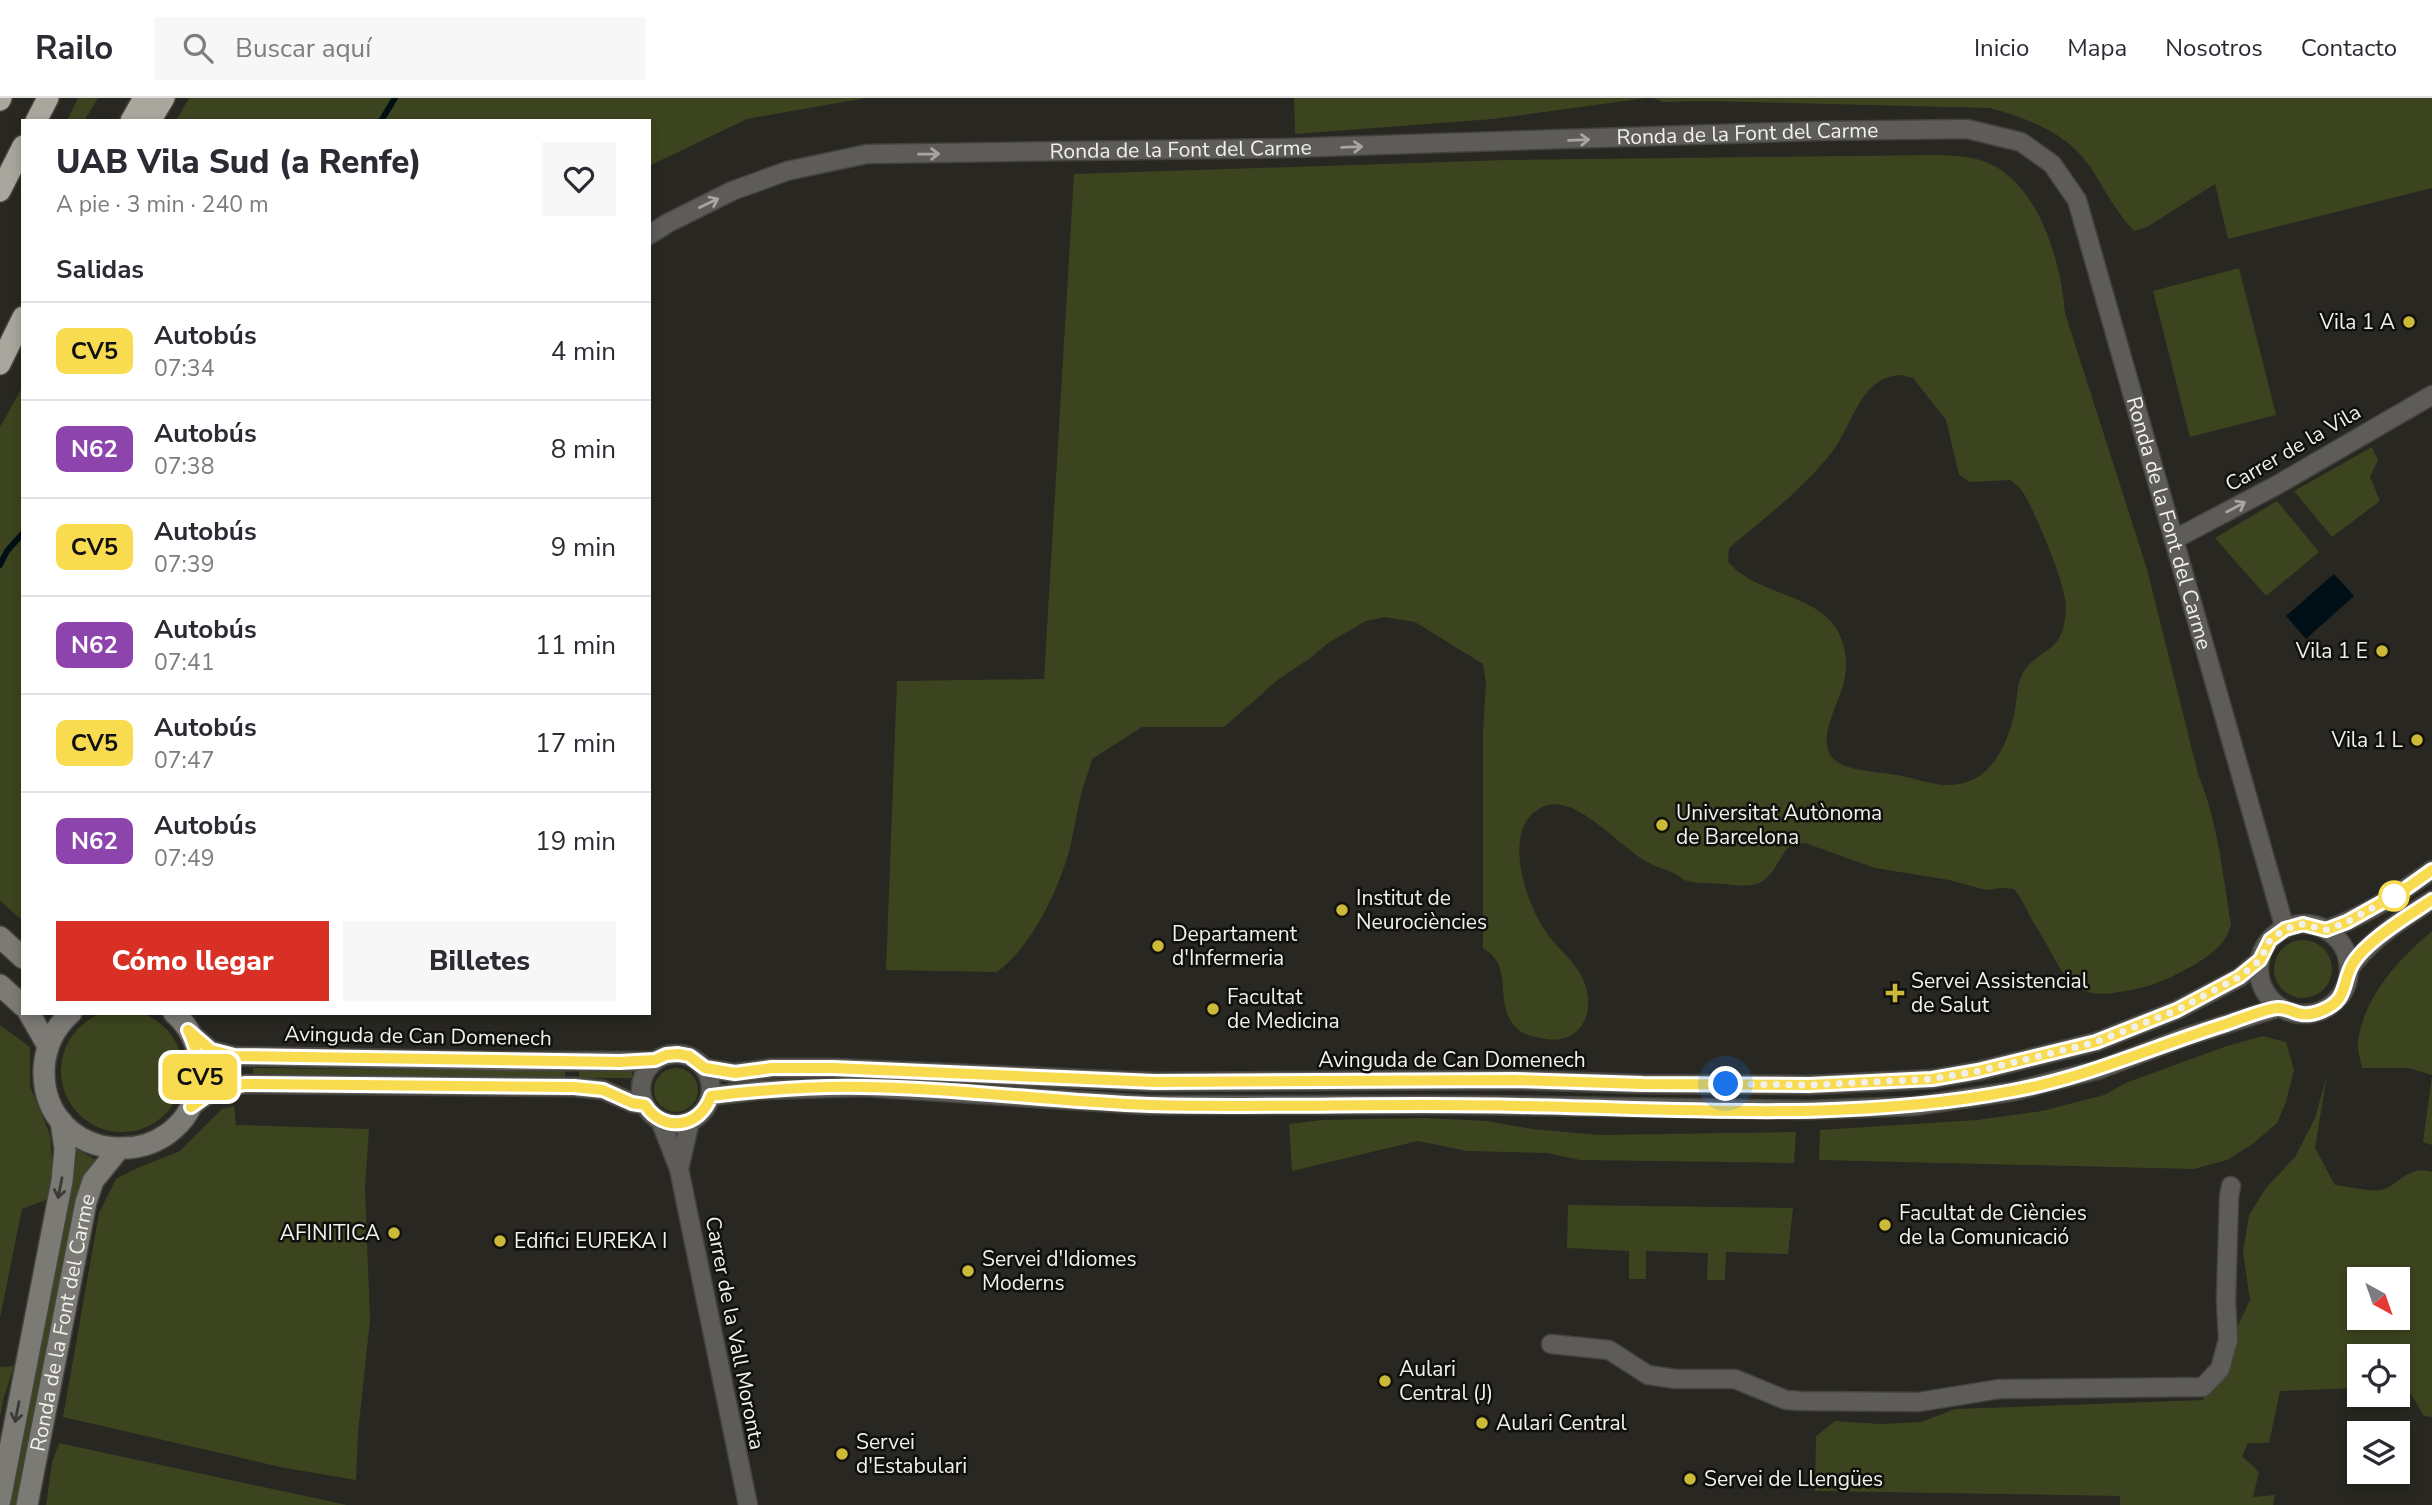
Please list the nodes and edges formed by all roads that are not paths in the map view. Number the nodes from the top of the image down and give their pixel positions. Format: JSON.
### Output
{"nodes":[{"id":1,"x":48,"y":98,"type":"edge"},
{"id":2,"x":144,"y":98,"type":"edge"},
{"id":3,"x":164,"y":98,"type":"edge"},
{"id":4,"x":37,"y":119,"type":"edge"},
{"id":5,"x":132,"y":119,"type":"edge"},
{"id":6,"x":151,"y":119,"type":"edge"},
{"id":7,"x":21,"y":150,"type":"edge"},
{"id":8,"x":0,"y":191,"type":"edge"},
{"id":9,"x":651,"y":234,"type":"edge"},
{"id":10,"x":21,"y":321,"type":"edge"},
{"id":11,"x":21,"y":340,"type":"edge"},
{"id":12,"x":0,"y":364,"type":"edge"},
{"id":13,"x":0,"y":375,"type":"edge"},
{"id":14,"x":2432,"y":395,"type":"edge"},
{"id":15,"x":2175,"y":540,"type":"junction"},
{"id":16,"x":2432,"y":870,"type":"edge"},
{"id":17,"x":2432,"y":900,"type":"edge"},
{"id":18,"x":2285,"y":929,"type":"junction"},
{"id":19,"x":2326,"y":930,"type":"junction"},
{"id":20,"x":0,"y":937,"type":"edge"},
{"id":21,"x":21,"y":956,"type":"edge"},
{"id":22,"x":2260,"y":960,"type":"junction"},
{"id":23,"x":2349,"y":969,"type":"junction"},
{"id":24,"x":0,"y":985,"type":"edge"},
{"id":25,"x":21,"y":1004,"type":"edge"},
{"id":26,"x":2280,"y":1007,"type":"junction"},
{"id":27,"x":30,"y":1015,"type":"edge"},
{"id":28,"x":69,"y":1015,"type":"edge"},
{"id":29,"x":179,"y":1018,"type":"edge"},
{"id":30,"x":48,"y":1046,"type":"junction"},
{"id":31,"x":655,"y":1060,"type":"junction"},
{"id":32,"x":705,"y":1068,"type":"junction"},
{"id":33,"x":711,"y":1096,"type":"junction"},
{"id":34,"x":645,"y":1105,"type":"junction"},
{"id":35,"x":191,"y":1107,"type":"junction"},
{"id":36,"x":660,"y":1120,"type":"junction"},
{"id":37,"x":61,"y":1121,"type":"junction"},
{"id":38,"x":690,"y":1121,"type":"junction"},
{"id":39,"x":118,"y":1150,"type":"junction"},
{"id":40,"x":679,"y":1169,"type":"junction"},
{"id":41,"x":2231,"y":1186,"type":"dead end"},
{"id":42,"x":1551,"y":1343,"type":"dead end"},
{"id":43,"x":0,"y":1500,"type":"edge"},
{"id":44,"x":27,"y":1505,"type":"edge"},
{"id":45,"x":748,"y":1505,"type":"edge"}],
"edges":[{"from":1,"to":4,"type":"highway"},
{"from":2,"to":5,"type":"highway"},
{"from":3,"to":6,"type":"highway"},
{"from":7,"to":8,"type":"highway"},
{"from":9,"to":15,"type":"street","name":"Ronda de la Font del Carme","one_way":true},
{"from":10,"to":12,"type":"highway"},
{"from":11,"to":13,"type":"highway"},
{"from":15,"to":14,"type":"street","name":"Carrer de la Vila","one_way":true},
{"from":15,"to":18,"type":"street","name":"Ronda de la Font del Carme"},
{"from":16,"to":19,"type":"street"},
{"from":17,"to":23,"type":"street"},
{"from":18,"to":19,"type":"street"},
{"from":18,"to":22,"type":"street"},
{"from":19,"to":23,"type":"street"},
{"from":20,"to":21,"type":"street"},
{"from":22,"to":26,"type":"street"},
{"from":22,"to":32,"type":"street","name":"Avinguda de Can Domenech"},
{"from":23,"to":26,"type":"street"},
{"from":24,"to":25,"type":"street"},
{"from":26,"to":33,"type":"street"},
{"from":27,"to":30,"type":"street"},
{"from":28,"to":30,"type":"street"},
{"from":29,"to":31,"type":"street","name":"Avinguda de Can Domenech"},
{"from":29,"to":35,"type":"street"},
{"from":30,"to":37,"type":"street"},
{"from":31,"to":32,"type":"street"},
{"from":31,"to":34,"type":"street"},
{"from":32,"to":33,"type":"street"},
{"from":33,"to":38,"type":"street"},
{"from":34,"to":35,"type":"street"},
{"from":34,"to":36,"type":"street"},
{"from":35,"to":39,"type":"street"},
{"from":36,"to":38,"type":"street"},
{"from":36,"to":40,"type":"street","name":"Carrer de la Vall Moronta"},
{"from":37,"to":39,"type":"street"},
{"from":37,"to":43,"type":"street","name":"Ronda de la Font del Carme","one_way":true},
{"from":38,"to":40,"type":"street","name":"Carrer de la Vall Moronta"},
{"from":39,"to":44,"type":"street","name":"Ronda de la Font del Carme"},
{"from":40,"to":45,"type":"street","name":"Carrer de la Vall Moronta"},
{"from":41,"to":42,"type":"street"}]}
